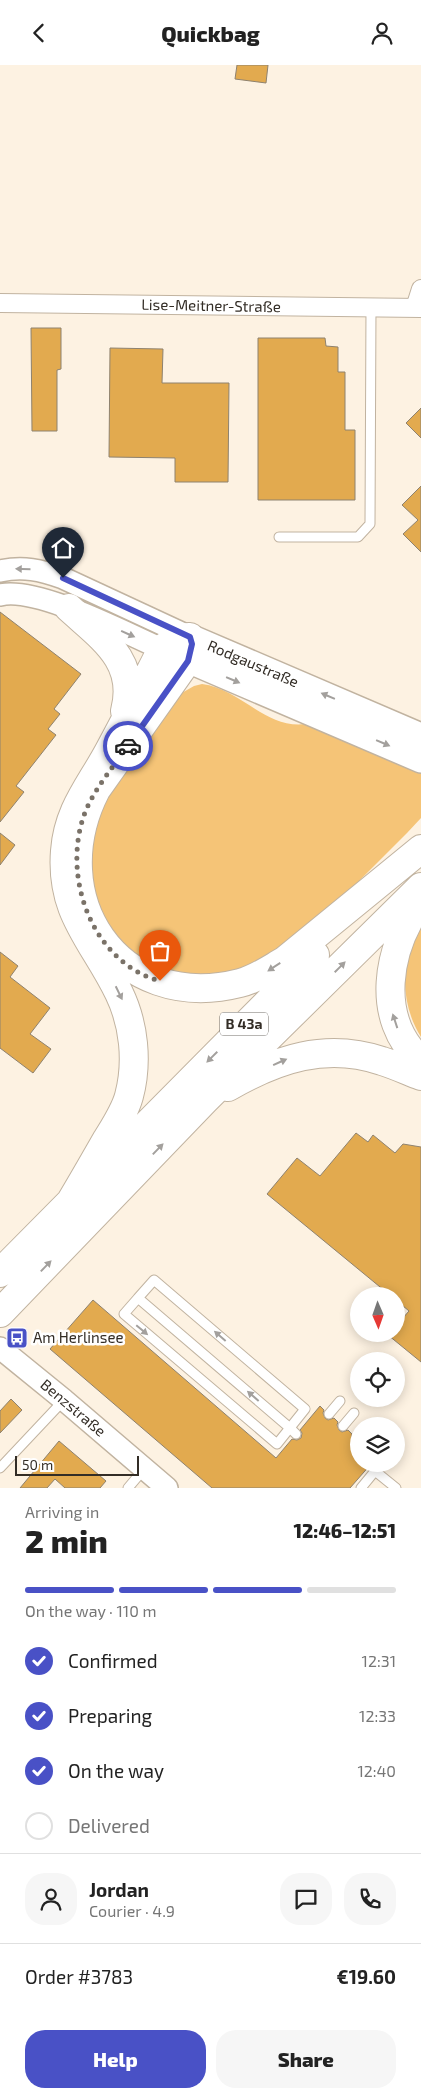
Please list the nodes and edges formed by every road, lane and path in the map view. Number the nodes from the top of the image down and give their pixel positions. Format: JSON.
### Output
{"nodes":[{"id":1,"x":421,"y":289,"type":"edge"},
{"id":2,"x":0,"y":303,"type":"edge"},
{"id":3,"x":371,"y":307,"type":"junction"},
{"id":4,"x":418,"y":308,"type":"edge"},
{"id":5,"x":279,"y":537,"type":"dead end"},
{"id":6,"x":0,"y":571,"type":"edge"},
{"id":7,"x":0,"y":595,"type":"edge"},
{"id":8,"x":69,"y":608,"type":"junction"},
{"id":9,"x":162,"y":649,"type":"junction"},
{"id":10,"x":189,"y":649,"type":"junction"},
{"id":11,"x":120,"y":730,"type":"junction"},
{"id":12,"x":421,"y":736,"type":"edge"},
{"id":13,"x":421,"y":760,"type":"edge"},
{"id":14,"x":421,"y":850,"type":"edge"},
{"id":15,"x":421,"y":887,"type":"edge"},
{"id":16,"x":421,"y":901,"type":"edge"},
{"id":17,"x":421,"y":1061,"type":"edge"},
{"id":18,"x":421,"y":1076,"type":"edge"},
{"id":19,"x":205,"y":1099,"type":"junction"},
{"id":20,"x":70,"y":1201,"type":"junction"},
{"id":21,"x":0,"y":1273,"type":"edge"},
{"id":22,"x":138,"y":1298,"type":"junction"},
{"id":23,"x":6,"y":1307,"type":"edge"},
{"id":24,"x":0,"y":1348,"type":"edge"},
{"id":25,"x":64,"y":1400,"type":"junction"},
{"id":26,"x":340,"y":1401,"type":"dead end"},
{"id":27,"x":354,"y":1413,"type":"dead end"},
{"id":28,"x":329,"y":1414,"type":"dead end"},
{"id":29,"x":343,"y":1426,"type":"dead end"},
{"id":30,"x":293,"y":1431,"type":"junction"},
{"id":31,"x":0,"y":1467,"type":"edge"},
{"id":32,"x":144,"y":1469,"type":"junction"},
{"id":33,"x":128,"y":1488,"type":"edge"},
{"id":34,"x":167,"y":1488,"type":"edge"},
{"id":35,"x":361,"y":1488,"type":"edge"},
{"id":36,"x":396,"y":1488,"type":"edge"}],
"edges":[{"from":1,"to":4,"type":"street"},
{"from":2,"to":3,"type":"street","name":"Lise-Meitner-Straße"},
{"from":3,"to":4,"type":"street","name":"Lise-Meitner-Straße"},
{"from":3,"to":5,"type":"lane"},
{"from":10,"to":6,"type":"street","name":"Rodgaustraße","one_way":true},
{"from":7,"to":8,"type":"street"},
{"from":8,"to":9,"type":"street","one_way":true},
{"from":8,"to":11,"type":"highway"},
{"from":9,"to":10,"type":"highway"},
{"from":9,"to":11,"type":"highway"},
{"from":12,"to":10,"type":"main road","name":"Rodgaustraße","one_way":true},
{"from":10,"to":13,"type":"main road","name":"Rodgaustraße","one_way":true},
{"from":14,"to":10,"type":"highway","one_way":true},
{"from":11,"to":20,"type":"highway","one_way":true},
{"from":14,"to":20,"type":"highway","number":"B 43a","one_way":true},
{"from":19,"to":15,"type":"highway","number":"B 43a","one_way":true},
{"from":17,"to":16,"type":"highway","one_way":true},
{"from":19,"to":18,"type":"highway","one_way":true},
{"from":23,"to":19,"type":"highway","number":"B 43a","one_way":true},
{"from":20,"to":21,"type":"highway","number":"B 43a"},
{"from":30,"to":22,"type":"lane","one_way":true},
{"from":22,"to":30,"type":"lane","one_way":true},
{"from":30,"to":22,"type":"lane","one_way":true},
{"from":24,"to":25,"type":"street","name":"Benzstraße"},
{"from":25,"to":31,"type":"lane"},
{"from":25,"to":32,"type":"street","name":"Benzstraße"},
{"from":26,"to":28,"type":"lane"},
{"from":27,"to":29,"type":"lane"},
{"from":32,"to":33,"type":"lane"},
{"from":32,"to":34,"type":"street","name":"Benzstraße"},
{"from":35,"to":36,"type":"lane"}]}
